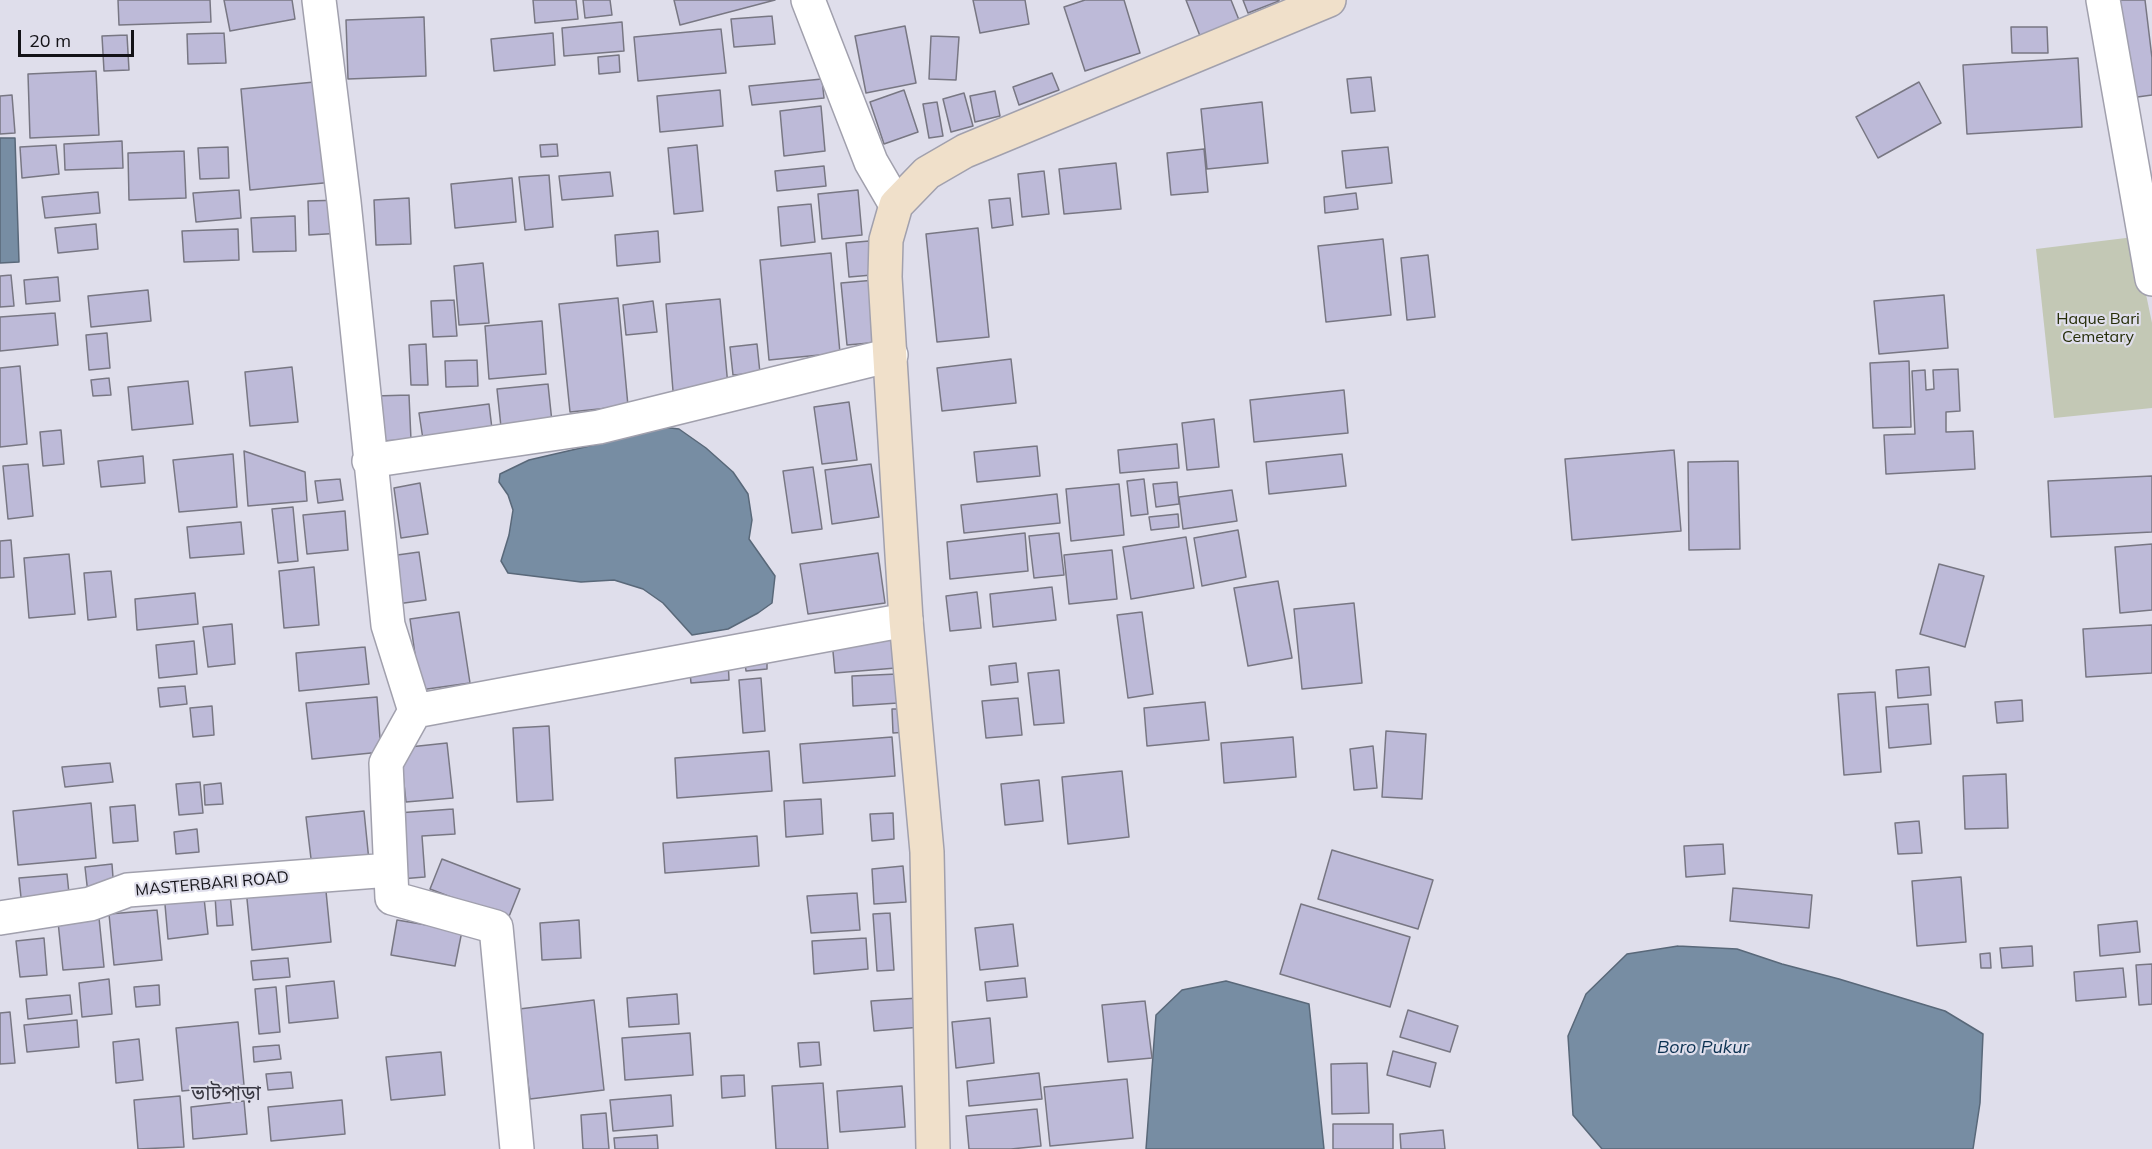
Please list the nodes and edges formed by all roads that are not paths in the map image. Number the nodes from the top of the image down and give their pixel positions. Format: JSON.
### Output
{"nodes":[{"id":1,"x":319,"y":0,"type":"edge"},
{"id":2,"x":808,"y":0,"type":"edge"},
{"id":3,"x":1329,"y":0,"type":"edge"},
{"id":4,"x":2103,"y":0,"type":"edge"},
{"id":5,"x":896,"y":205,"type":"junction"},
{"id":6,"x":2152,"y":279,"type":"edge"},
{"id":7,"x":891,"y":355,"type":"junction"},
{"id":8,"x":369,"y":461,"type":"junction"},
{"id":9,"x":906,"y":620,"type":"junction"},
{"id":10,"x":415,"y":711,"type":"junction"},
{"id":11,"x":390,"y":870,"type":"junction"},
{"id":12,"x":0,"y":918,"type":"edge"},
{"id":13,"x":517,"y":1149,"type":"edge"},
{"id":14,"x":933,"y":1149,"type":"edge"}],
"edges":[{"from":1,"to":8,"type":"street"},
{"from":2,"to":5,"type":"street"},
{"from":3,"to":5,"type":"street"},
{"from":4,"to":6,"type":"street"},
{"from":5,"to":7,"type":"street"},
{"from":7,"to":8,"type":"street"},
{"from":7,"to":9,"type":"street"},
{"from":8,"to":10,"type":"street"},
{"from":9,"to":10,"type":"street"},
{"from":9,"to":14,"type":"street"},
{"from":10,"to":11,"type":"street"},
{"from":11,"to":12,"type":"street","name":"MASTERBARI ROAD"},
{"from":11,"to":13,"type":"street"}]}
